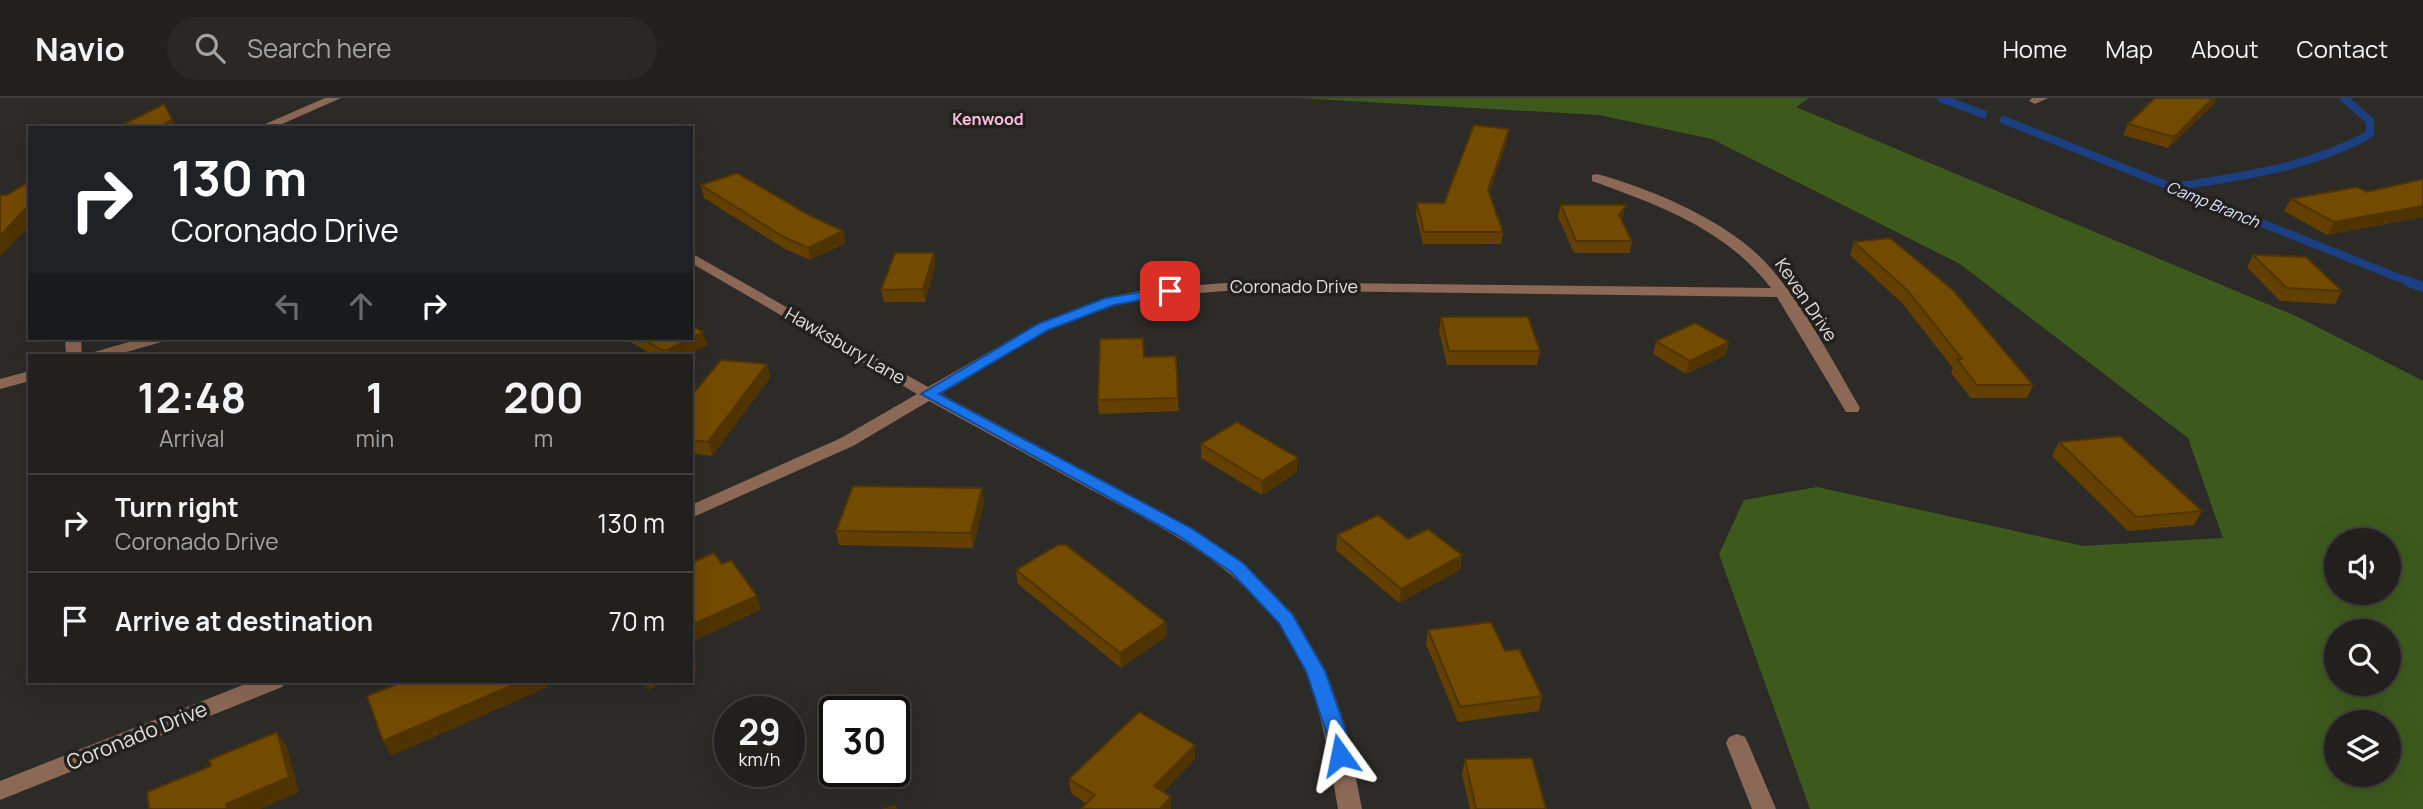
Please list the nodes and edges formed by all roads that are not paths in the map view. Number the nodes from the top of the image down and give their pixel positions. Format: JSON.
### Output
{"nodes":[{"id":1,"x":335,"y":98,"type":"edge"},
{"id":2,"x":267,"y":126,"type":"edge"},
{"id":3,"x":1597,"y":178,"type":"dead end"},
{"id":4,"x":693,"y":258,"type":"edge"},
{"id":5,"x":1782,"y":293,"type":"junction"},
{"id":6,"x":152,"y":340,"type":"edge"},
{"id":7,"x":103,"y":354,"type":"edge"},
{"id":8,"x":28,"y":377,"type":"edge"},
{"id":9,"x":0,"y":384,"type":"edge"},
{"id":10,"x":928,"y":394,"type":"junction"},
{"id":11,"x":1852,"y":408,"type":"dead end"},
{"id":12,"x":693,"y":511,"type":"edge"},
{"id":13,"x":269,"y":683,"type":"edge"},
{"id":14,"x":1737,"y":743,"type":"dead end"},
{"id":15,"x":0,"y":791,"type":"edge"},
{"id":16,"x":1350,"y":809,"type":"edge"},
{"id":17,"x":1763,"y":809,"type":"edge"}],
"edges":[{"from":1,"to":2,"type":"street"},
{"from":3,"to":5,"type":"street","name":"Keven Drive"},
{"from":4,"to":10,"type":"street","name":"Hawksbury Lane"},
{"from":5,"to":10,"type":"street","name":"Coronado Drive"},
{"from":5,"to":11,"type":"street","name":"Keven Drive"},
{"from":6,"to":7,"type":"street"},
{"from":8,"to":9,"type":"street"},
{"from":10,"to":12,"type":"street","name":"Coronado Drive"},
{"from":10,"to":16,"type":"street","name":"Hawksbury Lane"},
{"from":13,"to":15,"type":"street","name":"Coronado Drive"},
{"from":14,"to":17,"type":"street"}]}
